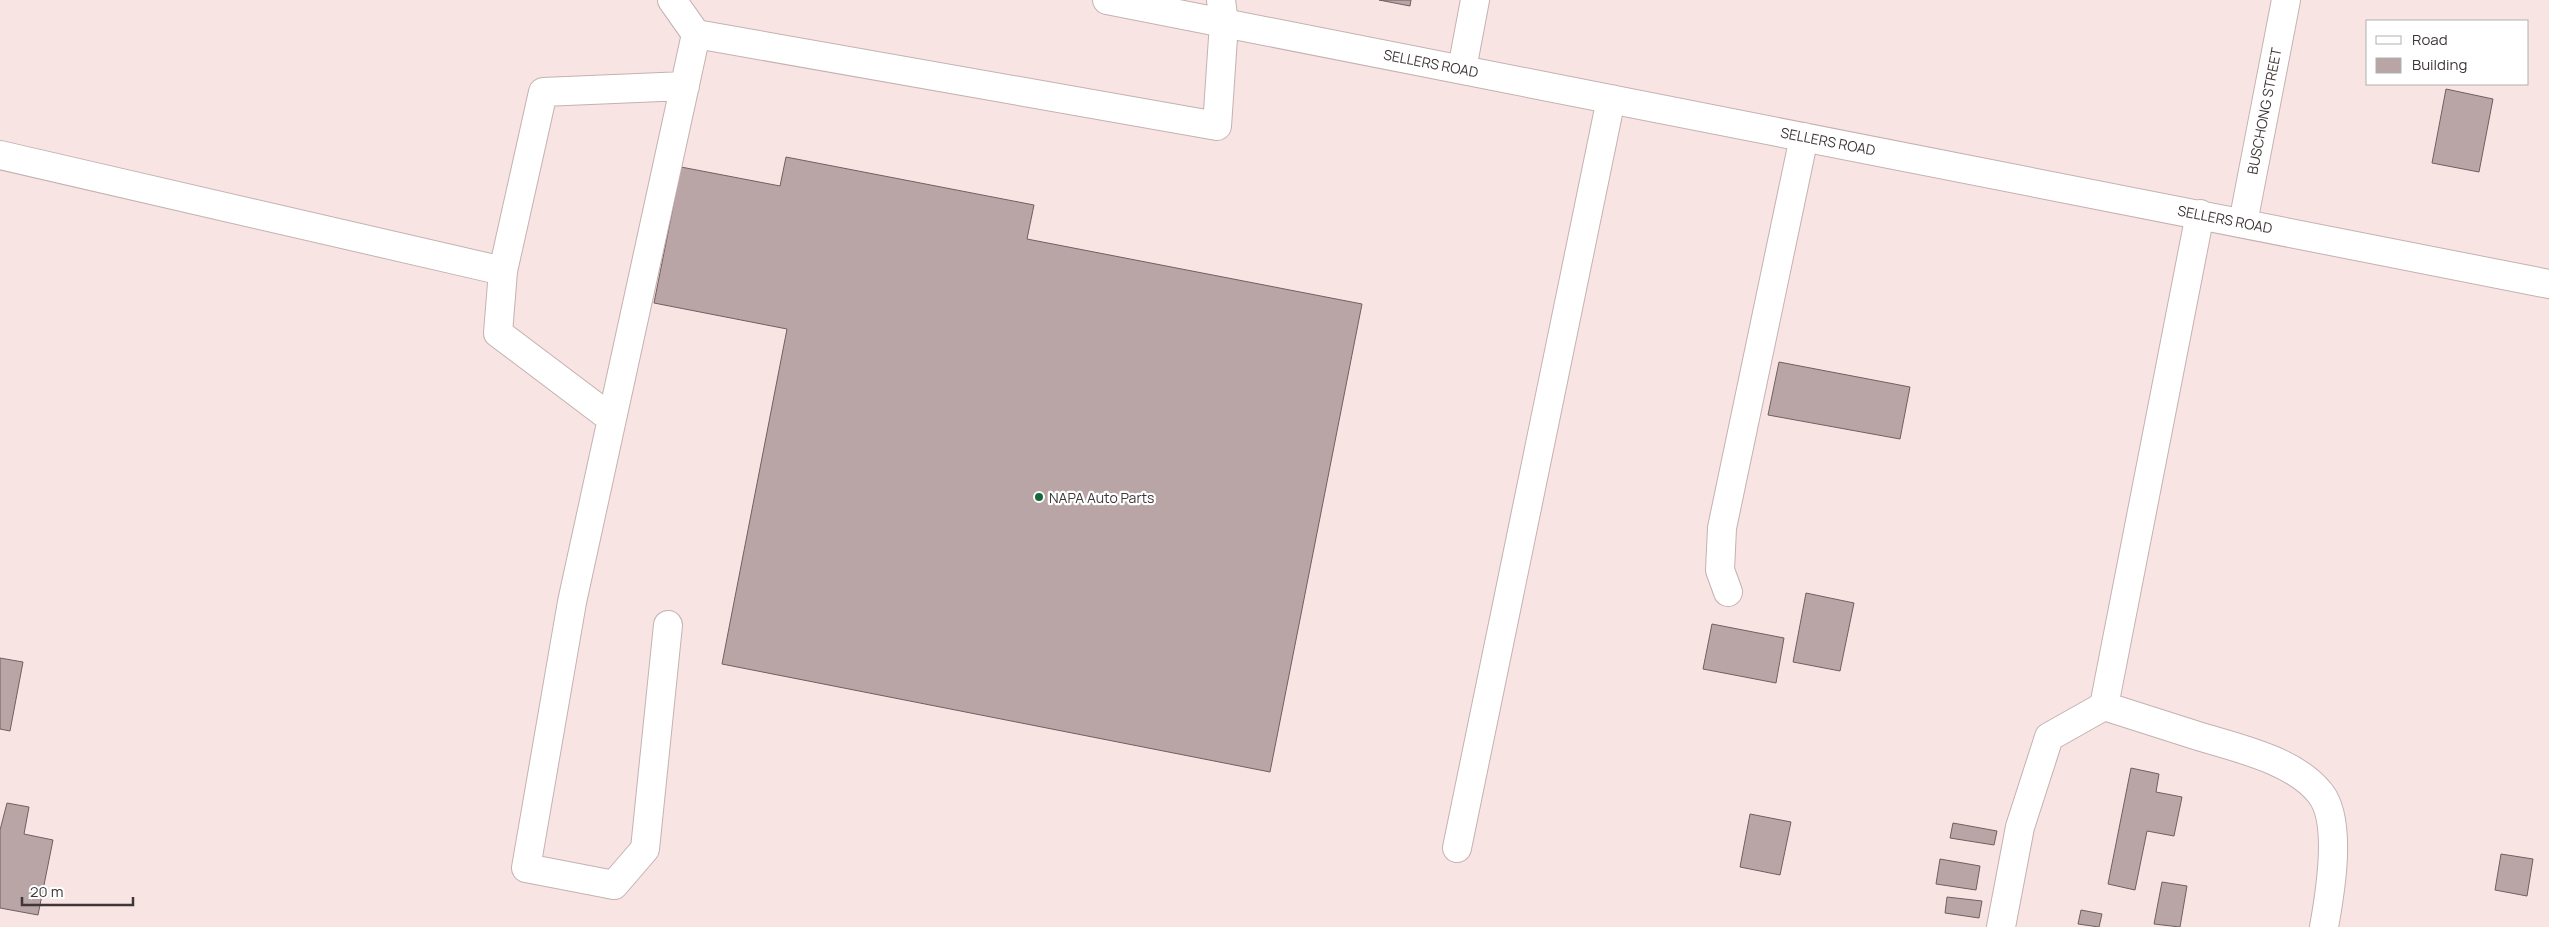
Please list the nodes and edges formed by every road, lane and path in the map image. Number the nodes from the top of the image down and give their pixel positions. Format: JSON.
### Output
{"nodes":[{"id":1,"x":672,"y":0,"type":"edge"},
{"id":2,"x":1107,"y":0,"type":"edge"},
{"id":3,"x":1475,"y":0,"type":"edge"},
{"id":4,"x":2286,"y":0,"type":"edge"},
{"id":5,"x":1222,"y":12,"type":"edge"},
{"id":6,"x":696,"y":34,"type":"junction"},
{"id":7,"x":1462,"y":69,"type":"junction"},
{"id":8,"x":685,"y":86,"type":"junction"},
{"id":9,"x":1611,"y":99,"type":"junction"},
{"id":10,"x":1804,"y":136,"type":"junction"},
{"id":11,"x":0,"y":156,"type":"edge"},
{"id":12,"x":2200,"y":214,"type":"junction"},
{"id":13,"x":2243,"y":223,"type":"junction"},
{"id":14,"x":503,"y":272,"type":"junction"},
{"id":15,"x":2549,"y":284,"type":"edge"},
{"id":16,"x":612,"y":419,"type":"junction"},
{"id":17,"x":1728,"y":592,"type":"dead end"},
{"id":18,"x":668,"y":625,"type":"dead end"},
{"id":19,"x":2104,"y":706,"type":"junction"},
{"id":20,"x":1457,"y":848,"type":"dead end"},
{"id":21,"x":2001,"y":927,"type":"edge"},
{"id":22,"x":2324,"y":927,"type":"edge"}],
"edges":[{"from":1,"to":6,"type":"street"},
{"from":2,"to":5,"type":"street","name":"SELLERS ROAD"},
{"from":3,"to":7,"type":"street"},
{"from":4,"to":13,"type":"street","name":"BUSCHONG STREET"},
{"from":5,"to":6,"type":"street"},
{"from":5,"to":7,"type":"street","name":"SELLERS ROAD"},
{"from":6,"to":8,"type":"street"},
{"from":7,"to":9,"type":"street","name":"SELLERS ROAD"},
{"from":8,"to":14,"type":"street"},
{"from":8,"to":16,"type":"street"},
{"from":9,"to":10,"type":"street","name":"SELLERS ROAD"},
{"from":9,"to":20,"type":"street"},
{"from":10,"to":12,"type":"street","name":"SELLERS ROAD"},
{"from":10,"to":17,"type":"street"},
{"from":11,"to":14,"type":"street"},
{"from":12,"to":13,"type":"street","name":"SELLERS ROAD"},
{"from":12,"to":19,"type":"street"},
{"from":13,"to":15,"type":"street","name":"SELLERS ROAD"},
{"from":14,"to":16,"type":"street"},
{"from":16,"to":18,"type":"street"},
{"from":19,"to":21,"type":"street"},
{"from":19,"to":22,"type":"street"}]}
